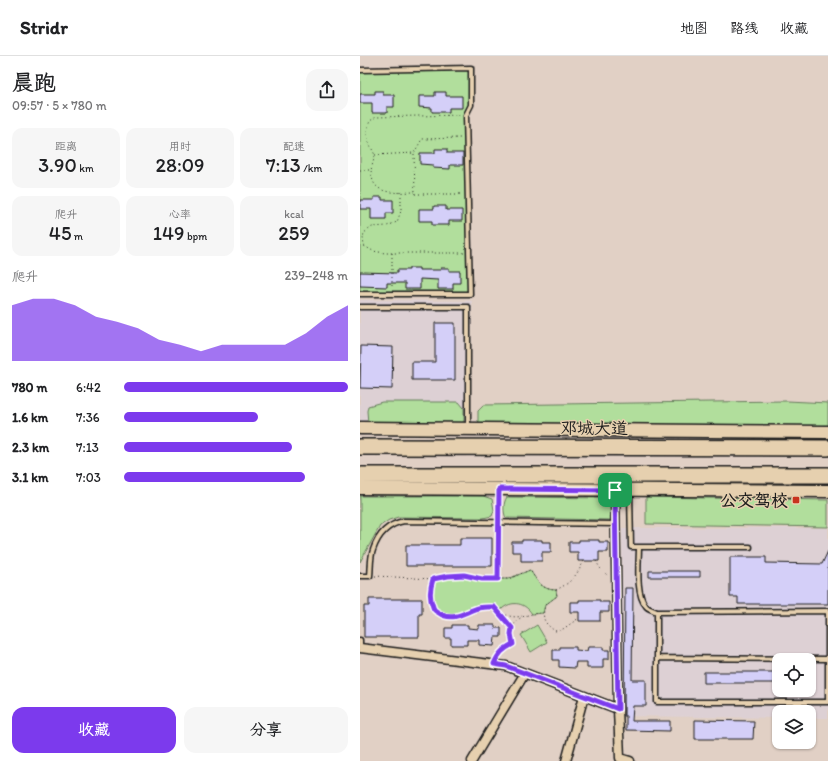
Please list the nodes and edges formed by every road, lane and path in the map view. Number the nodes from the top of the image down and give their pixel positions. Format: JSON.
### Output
{"nodes":[{"id":1,"x":360,"y":70,"type":"edge"},
{"id":2,"x":466,"y":115,"type":"junction"},
{"id":3,"x":467,"y":138,"type":"junction"},
{"id":4,"x":414,"y":153,"type":"junction"},
{"id":5,"x":375,"y":154,"type":"junction"},
{"id":6,"x":360,"y":170,"type":"edge"},
{"id":7,"x":371,"y":170,"type":"junction"},
{"id":8,"x":401,"y":192,"type":"junction"},
{"id":9,"x":415,"y":192,"type":"junction"},
{"id":10,"x":468,"y":193,"type":"junction"},
{"id":11,"x":360,"y":238,"type":"edge"},
{"id":12,"x":363,"y":238,"type":"junction"},
{"id":13,"x":392,"y":252,"type":"junction"},
{"id":14,"x":469,"y":253,"type":"junction"},
{"id":15,"x":360,"y":294,"type":"edge"},
{"id":16,"x":392,"y":294,"type":"junction"},
{"id":17,"x":360,"y":307,"type":"edge"},
{"id":18,"x":360,"y":428,"type":"edge"},
{"id":19,"x":468,"y":429,"type":"junction"},
{"id":20,"x":828,"y":432,"type":"edge"},
{"id":21,"x":362,"y":446,"type":"edge"},
{"id":22,"x":828,"y":448,"type":"edge"},
{"id":23,"x":828,"y":475,"type":"edge"},
{"id":24,"x":361,"y":478,"type":"edge"},
{"id":25,"x":630,"y":482,"type":"junction"},
{"id":26,"x":499,"y":489,"type":"junction"},
{"id":27,"x":615,"y":490,"type":"junction"},
{"id":28,"x":828,"y":491,"type":"edge"},
{"id":29,"x":498,"y":522,"type":"junction"},
{"id":30,"x":616,"y":524,"type":"junction"},
{"id":31,"x":639,"y":547,"type":"junction"},
{"id":32,"x":750,"y":548,"type":"dead end"},
{"id":33,"x":584,"y":561,"type":"dead end"},
{"id":34,"x":596,"y":561,"type":"dead end"},
{"id":35,"x":360,"y":576,"type":"edge"},
{"id":36,"x":370,"y":576,"type":"junction"},
{"id":37,"x":616,"y":578,"type":"junction"},
{"id":38,"x":433,"y":579,"type":"junction"},
{"id":39,"x":498,"y":579,"type":"junction"},
{"id":40,"x":556,"y":590,"type":"junction"},
{"id":41,"x":828,"y":611,"type":"edge"},
{"id":42,"x":657,"y":612,"type":"junction"},
{"id":43,"x":501,"y":614,"type":"junction"},
{"id":44,"x":543,"y":614,"type":"junction"},
{"id":45,"x":524,"y":615,"type":"junction"},
{"id":46,"x":578,"y":618,"type":"dead end"},
{"id":47,"x":512,"y":628,"type":"junction"},
{"id":48,"x":360,"y":640,"type":"edge"},
{"id":49,"x":360,"y":648,"type":"edge"},
{"id":50,"x":657,"y":658,"type":"junction"},
{"id":51,"x":828,"y":659,"type":"edge"},
{"id":52,"x":494,"y":664,"type":"junction"},
{"id":53,"x":525,"y":673,"type":"junction"},
{"id":54,"x":584,"y":696,"type":"junction"},
{"id":55,"x":618,"y":709,"type":"junction"},
{"id":56,"x":472,"y":761,"type":"edge"},
{"id":57,"x":566,"y":761,"type":"edge"},
{"id":58,"x":630,"y":761,"type":"edge"}],
"edges":[{"from":1,"to":2,"type":"lane"},
{"from":2,"to":3,"type":"lane"},
{"from":2,"to":5,"type":"path"},
{"from":3,"to":4,"type":"path"},
{"from":3,"to":10,"type":"lane"},
{"from":4,"to":5,"type":"path"},
{"from":4,"to":9,"type":"path"},
{"from":5,"to":7,"type":"path"},
{"from":6,"to":7,"type":"path"},
{"from":7,"to":8,"type":"path"},
{"from":8,"to":9,"type":"path"},
{"from":8,"to":12,"type":"path"},
{"from":9,"to":10,"type":"path"},
{"from":10,"to":14,"type":"lane"},
{"from":11,"to":12,"type":"path"},
{"from":12,"to":13,"type":"path"},
{"from":13,"to":14,"type":"path"},
{"from":13,"to":16,"type":"path"},
{"from":14,"to":16,"type":"lane"},
{"from":15,"to":16,"type":"lane"},
{"from":17,"to":19,"type":"lane"},
{"from":18,"to":19,"type":"street"},
{"from":19,"to":20,"type":"street"},
{"from":21,"to":22,"type":"highway","name":"邓城大道"},
{"from":23,"to":25,"type":"highway"},
{"from":24,"to":25,"type":"highway"},
{"from":24,"to":26,"type":"street"},
{"from":25,"to":27,"type":"street"},
{"from":25,"to":28,"type":"street"},
{"from":25,"to":31,"type":"lane"},
{"from":26,"to":27,"type":"street"},
{"from":26,"to":29,"type":"path"},
{"from":27,"to":30,"type":"street"},
{"from":29,"to":30,"type":"lane"},
{"from":29,"to":36,"type":"lane"},
{"from":29,"to":39,"type":"path"},
{"from":30,"to":37,"type":"street"},
{"from":31,"to":32,"type":"lane"},
{"from":31,"to":42,"type":"lane"},
{"from":33,"to":40,"type":"path"},
{"from":34,"to":37,"type":"path"},
{"from":35,"to":36,"type":"lane"},
{"from":36,"to":38,"type":"path"},
{"from":37,"to":55,"type":"street"},
{"from":38,"to":39,"type":"path"},
{"from":38,"to":43,"type":"path"},
{"from":39,"to":40,"type":"path"},
{"from":40,"to":44,"type":"path"},
{"from":41,"to":42,"type":"lane"},
{"from":41,"to":51,"type":"lane"},
{"from":42,"to":50,"type":"lane"},
{"from":43,"to":45,"type":"path"},
{"from":43,"to":47,"type":"path"},
{"from":44,"to":45,"type":"path"},
{"from":44,"to":46,"type":"path"},
{"from":45,"to":47,"type":"path"},
{"from":47,"to":52,"type":"path"},
{"from":48,"to":49,"type":"lane"},
{"from":49,"to":52,"type":"street"},
{"from":50,"to":51,"type":"lane"},
{"from":50,"to":51,"type":"lane"},
{"from":52,"to":53,"type":"street"},
{"from":53,"to":54,"type":"street"},
{"from":53,"to":56,"type":"street"},
{"from":54,"to":55,"type":"street"},
{"from":54,"to":57,"type":"street"},
{"from":55,"to":58,"type":"street"}]}
